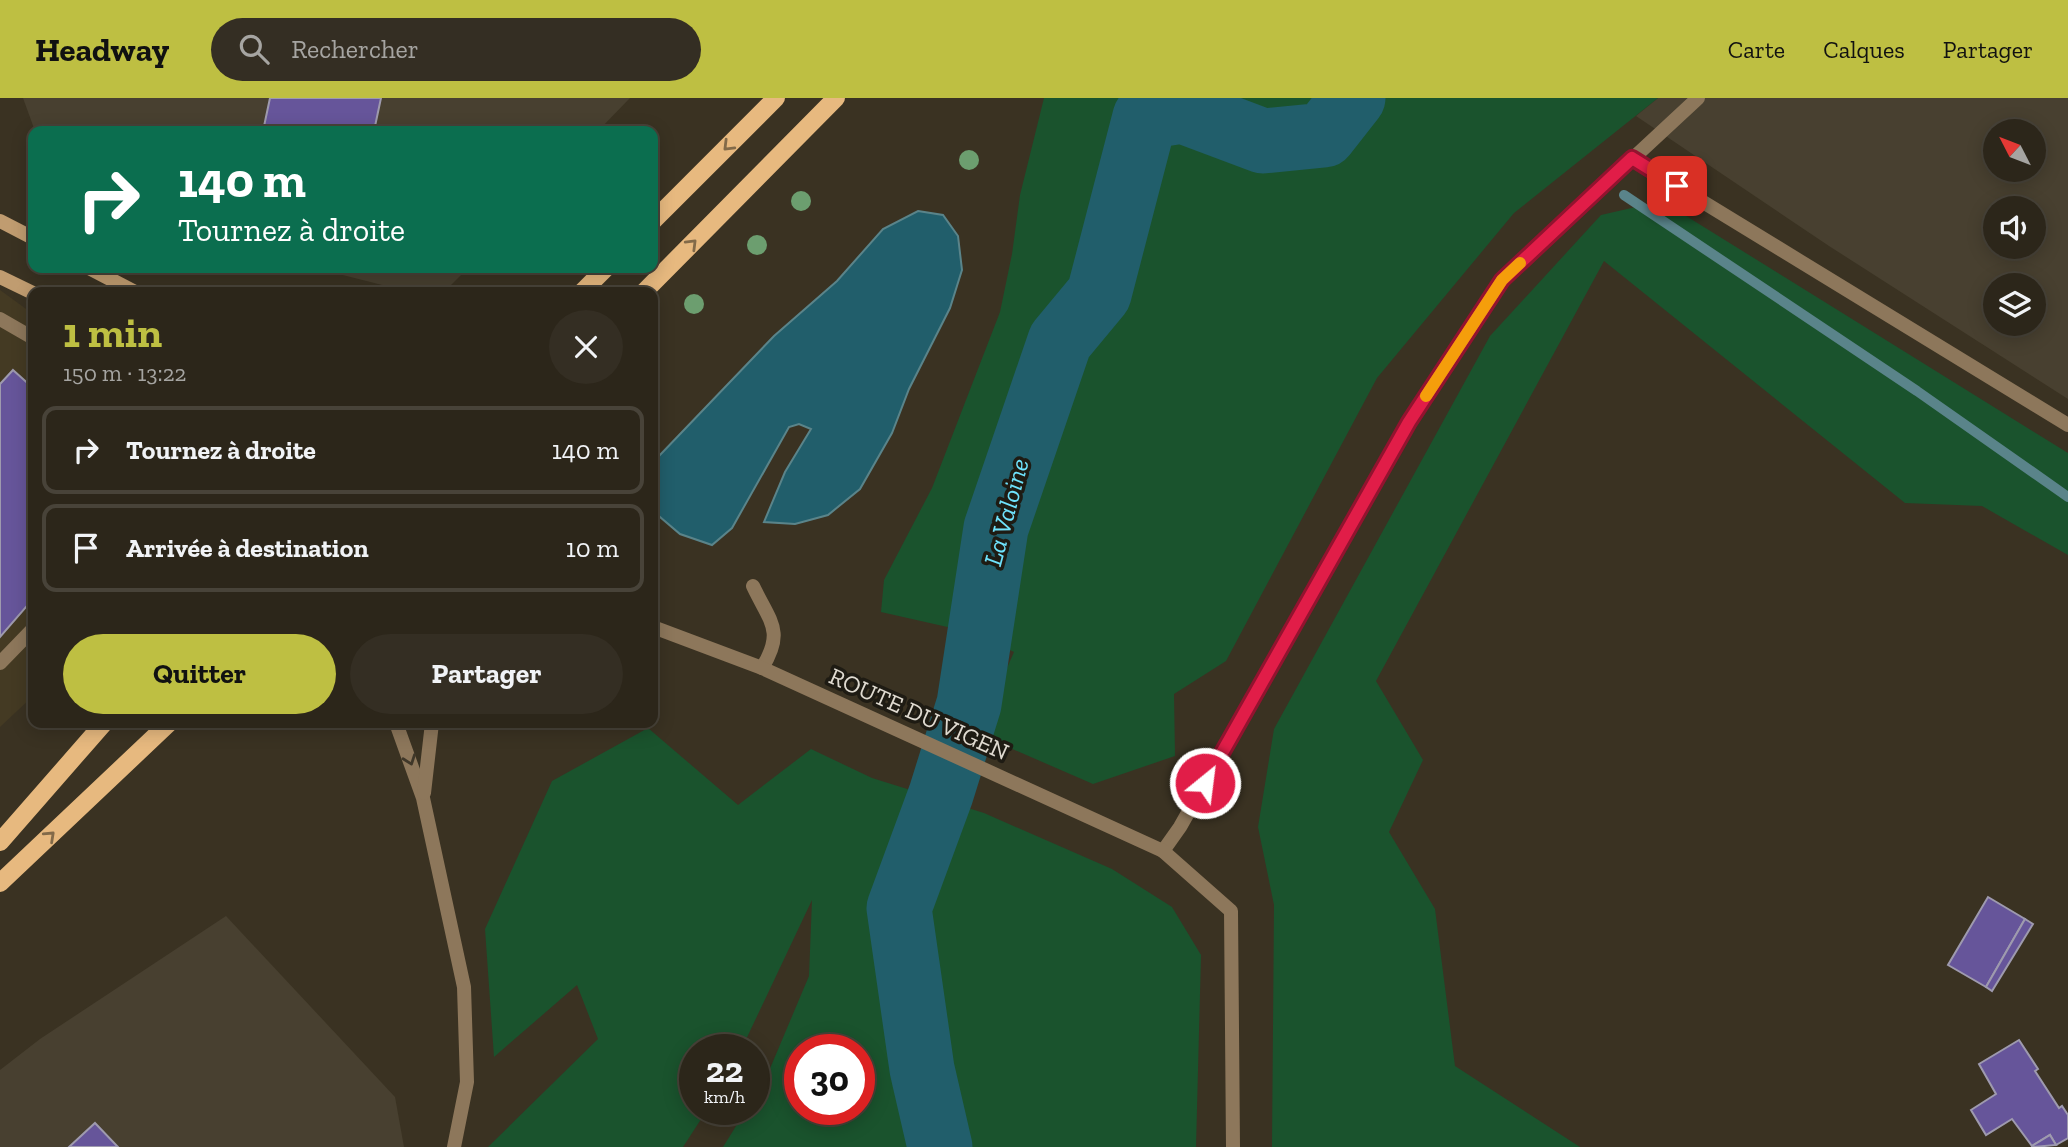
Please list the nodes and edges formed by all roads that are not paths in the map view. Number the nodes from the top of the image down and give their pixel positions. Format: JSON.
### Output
{"nodes":[{"id":1,"x":776,"y":98,"type":"edge"},
{"id":2,"x":836,"y":98,"type":"edge"},
{"id":3,"x":1698,"y":98,"type":"edge"},
{"id":4,"x":1632,"y":158,"type":"junction"},
{"id":5,"x":658,"y":216,"type":"edge"},
{"id":6,"x":0,"y":220,"type":"edge"},
{"id":7,"x":28,"y":235,"type":"edge"},
{"id":8,"x":99,"y":273,"type":"edge"},
{"id":9,"x":601,"y":273,"type":"edge"},
{"id":10,"x":0,"y":277,"type":"edge"},
{"id":11,"x":125,"y":287,"type":"edge"},
{"id":12,"x":587,"y":287,"type":"edge"},
{"id":13,"x":649,"y":287,"type":"edge"},
{"id":14,"x":28,"y":291,"type":"edge"},
{"id":15,"x":0,"y":319,"type":"edge"},
{"id":16,"x":28,"y":335,"type":"edge"},
{"id":17,"x":2068,"y":425,"type":"edge"},
{"id":18,"x":753,"y":586,"type":"dead end"},
{"id":19,"x":658,"y":629,"type":"edge"},
{"id":20,"x":28,"y":634,"type":"edge"},
{"id":21,"x":0,"y":663,"type":"edge"},
{"id":22,"x":762,"y":668,"type":"junction"},
{"id":23,"x":100,"y":728,"type":"edge"},
{"id":24,"x":164,"y":728,"type":"edge"},
{"id":25,"x":398,"y":728,"type":"edge"},
{"id":26,"x":431,"y":728,"type":"edge"},
{"id":27,"x":423,"y":798,"type":"junction"},
{"id":28,"x":0,"y":842,"type":"edge"},
{"id":29,"x":1163,"y":851,"type":"junction"},
{"id":30,"x":0,"y":883,"type":"edge"},
{"id":31,"x":454,"y":1147,"type":"edge"},
{"id":32,"x":1233,"y":1147,"type":"edge"}],
"edges":[{"from":1,"to":5,"type":"main road","one_way":true},
{"from":13,"to":2,"type":"main road","one_way":true},
{"from":3,"to":4,"type":"street"},
{"from":4,"to":17,"type":"street"},
{"from":4,"to":29,"type":"street"},
{"from":6,"to":7,"type":"main road"},
{"from":8,"to":11,"type":"main road"},
{"from":9,"to":12,"type":"main road"},
{"from":10,"to":14,"type":"main road"},
{"from":15,"to":16,"type":"street"},
{"from":18,"to":22,"type":"street"},
{"from":19,"to":22,"type":"street","name":"ROUTE DU VIGEN"},
{"from":20,"to":21,"type":"street"},
{"from":22,"to":29,"type":"street","name":"ROUTE DU VIGEN"},
{"from":23,"to":28,"type":"main road"},
{"from":30,"to":24,"type":"main road","one_way":true},
{"from":25,"to":27,"type":"street","one_way":true},
{"from":26,"to":27,"type":"street"},
{"from":27,"to":31,"type":"street"},
{"from":29,"to":32,"type":"street","name":"ROUTE DU VIGEN"}]}
